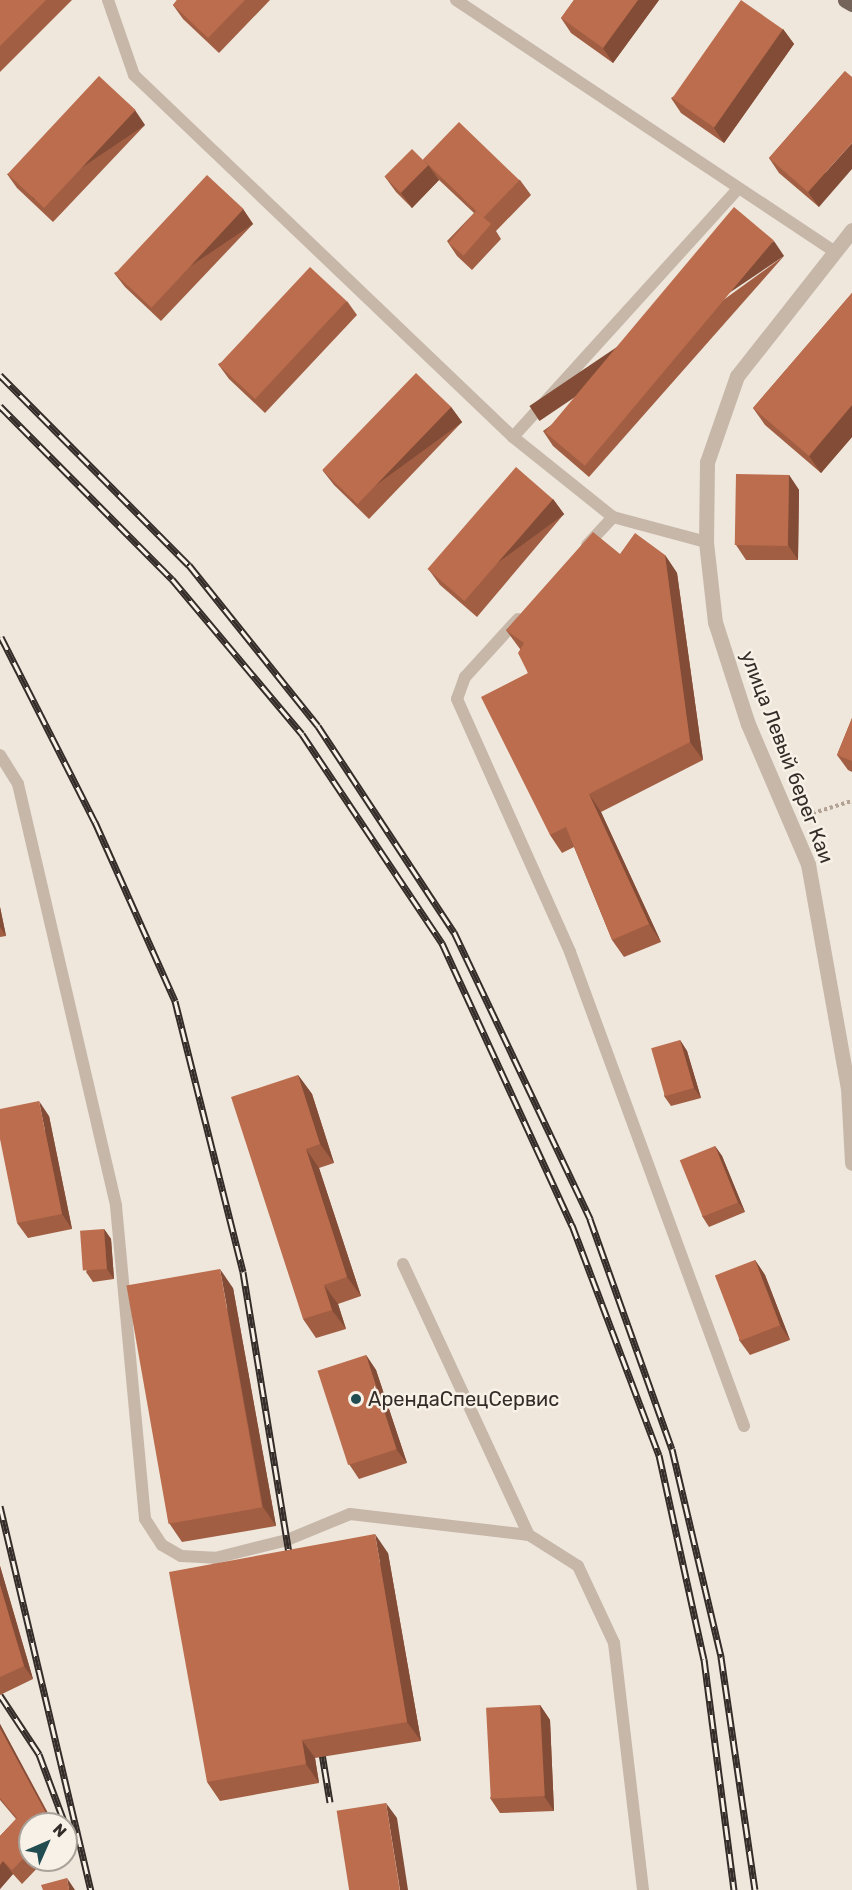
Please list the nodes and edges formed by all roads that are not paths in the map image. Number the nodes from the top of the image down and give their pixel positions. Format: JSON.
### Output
{"nodes":[{"id":1,"x":108,"y":0,"type":"edge"},
{"id":2,"x":456,"y":0,"type":"edge"},
{"id":3,"x":845,"y":0,"type":"edge"},
{"id":4,"x":852,"y":4,"type":"edge"},
{"id":5,"x":737,"y":190,"type":"junction"},
{"id":6,"x":852,"y":230,"type":"edge"},
{"id":7,"x":834,"y":251,"type":"junction"},
{"id":8,"x":513,"y":437,"type":"junction"},
{"id":9,"x":613,"y":517,"type":"junction"},
{"id":10,"x":706,"y":542,"type":"junction"},
{"id":11,"x":574,"y":559,"type":"edge"},
{"id":12,"x":527,"y":609,"type":"edge"},
{"id":13,"x":0,"y":755,"type":"edge"},
{"id":14,"x":852,"y":1163,"type":"edge"},
{"id":15,"x":403,"y":1263,"type":"dead end"},
{"id":16,"x":744,"y":1426,"type":"dead end"},
{"id":17,"x":529,"y":1535,"type":"junction"},
{"id":18,"x":643,"y":1890,"type":"edge"}],
"edges":[{"from":1,"to":8,"type":"lane"},
{"from":2,"to":5,"type":"lane"},
{"from":3,"to":4,"type":"main road"},
{"from":5,"to":7,"type":"lane"},
{"from":5,"to":8,"type":"lane"},
{"from":6,"to":7,"type":"street","name":"улица Левый берег Каи"},
{"from":7,"to":10,"type":"street","name":"улица Левый берег Каи"},
{"from":8,"to":9,"type":"lane"},
{"from":9,"to":10,"type":"lane"},
{"from":9,"to":11,"type":"lane"},
{"from":10,"to":14,"type":"street","name":"улица Левый берег Каи"},
{"from":12,"to":16,"type":"lane"},
{"from":13,"to":17,"type":"lane"},
{"from":15,"to":17,"type":"lane"},
{"from":17,"to":18,"type":"lane"}]}
